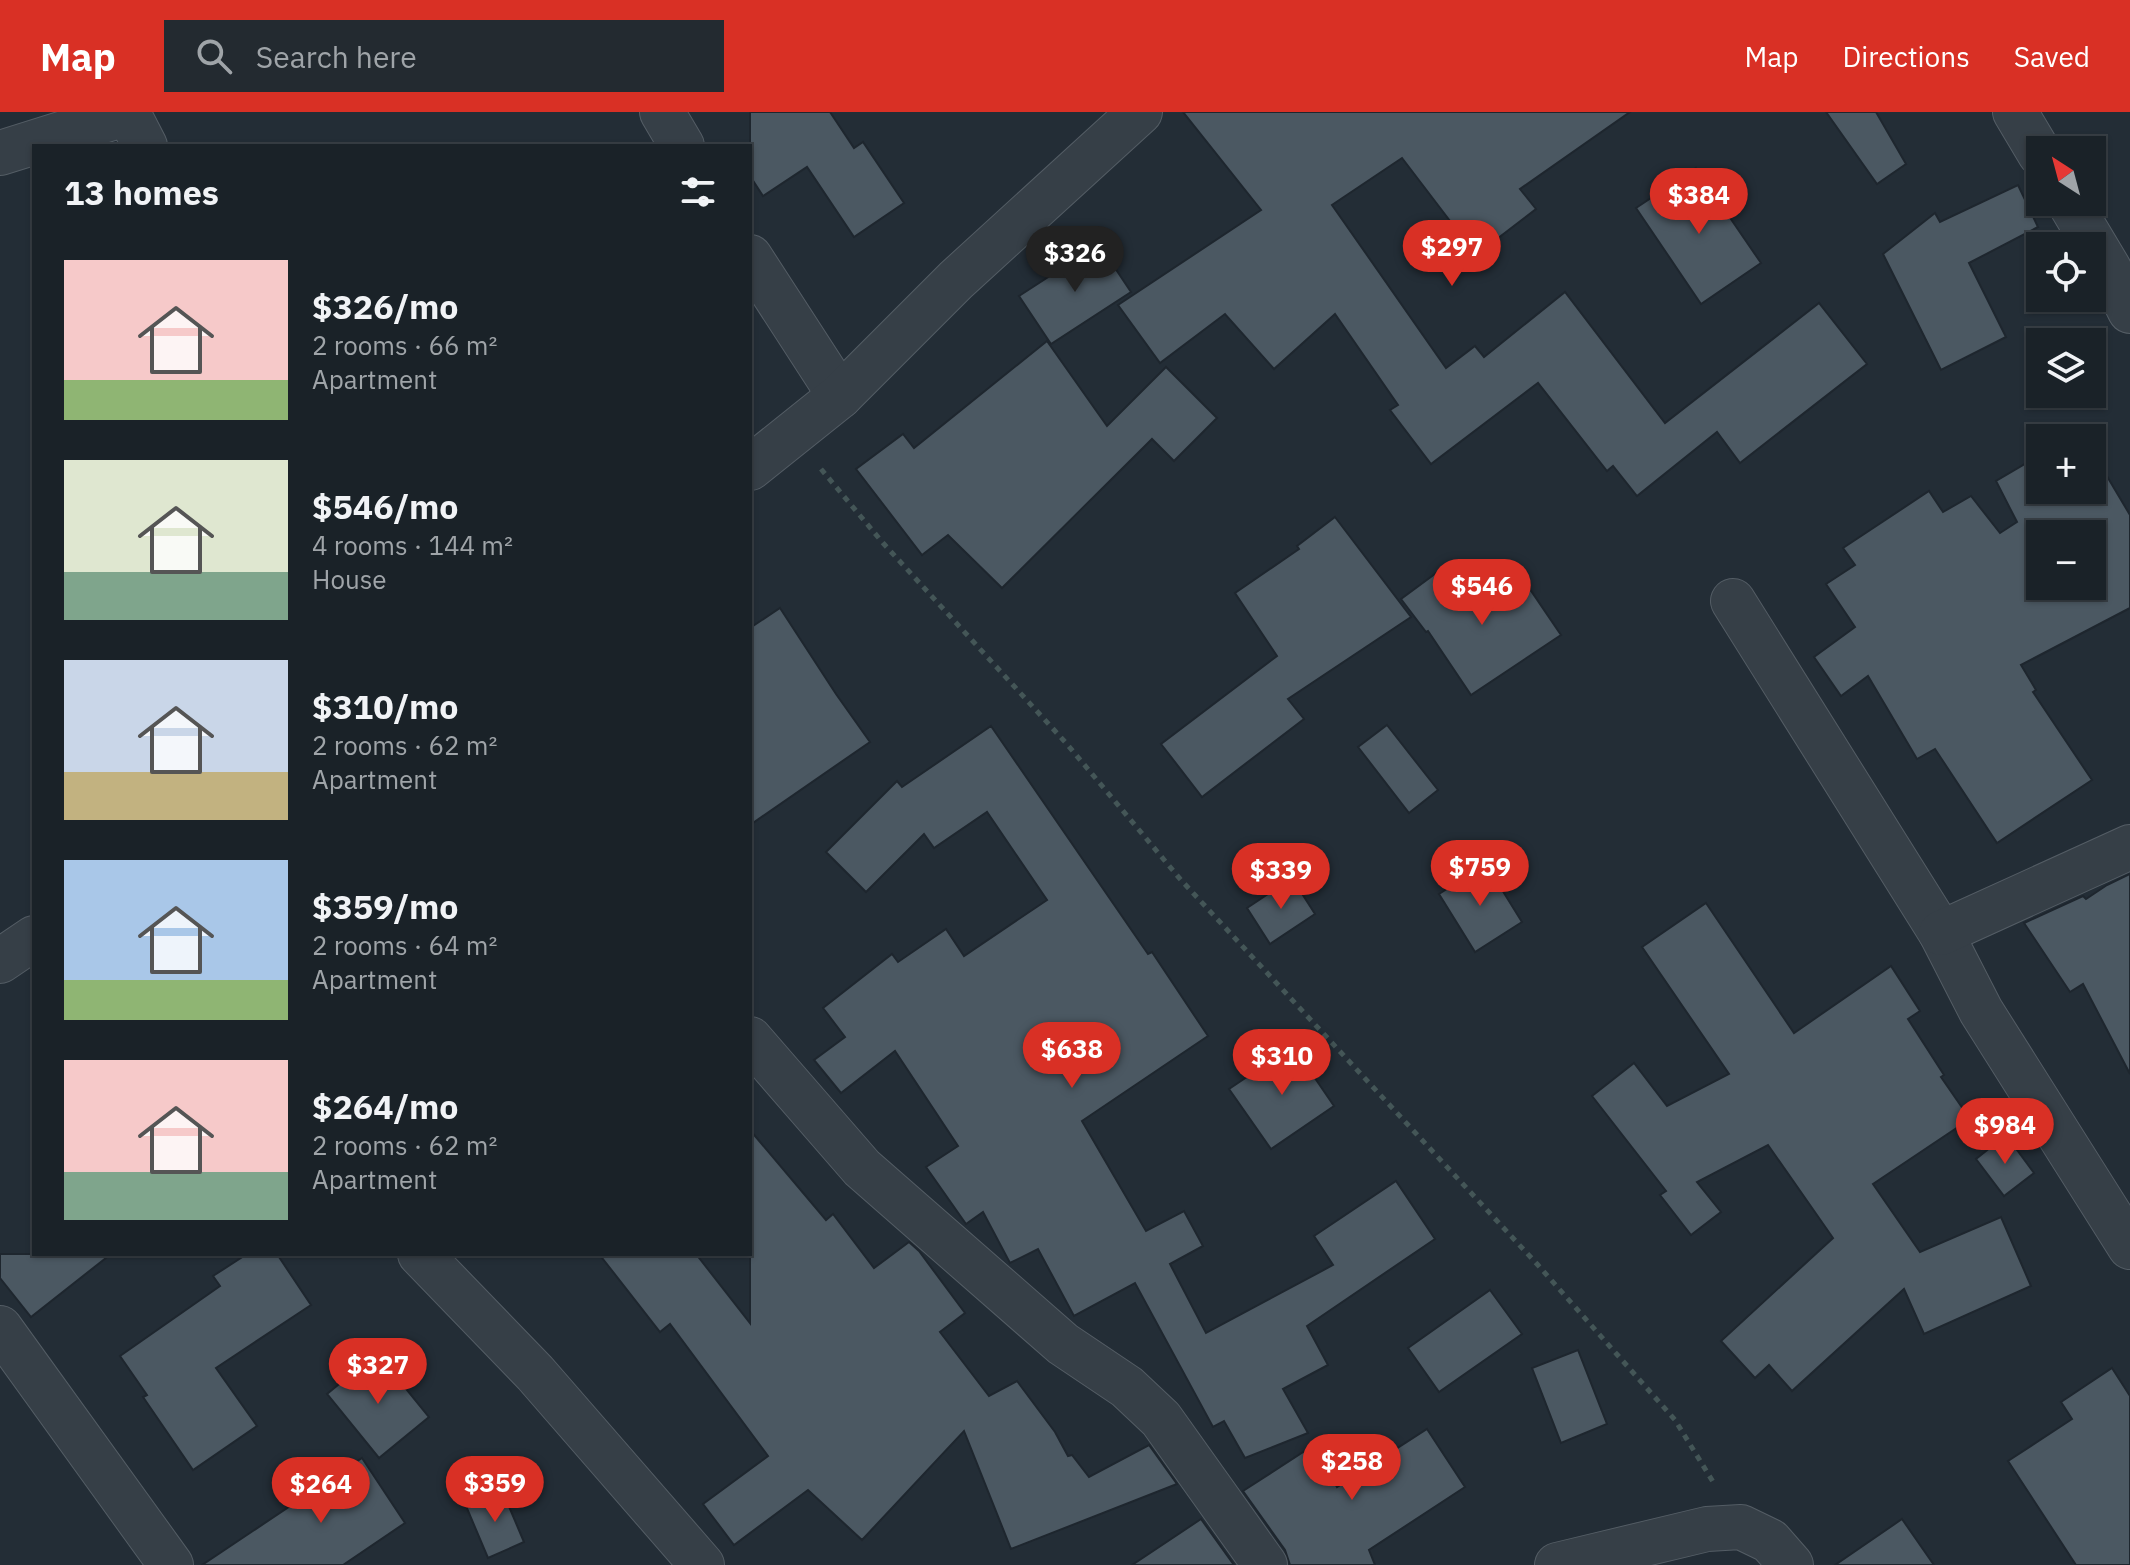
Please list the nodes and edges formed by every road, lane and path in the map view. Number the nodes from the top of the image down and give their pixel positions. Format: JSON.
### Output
{"nodes":[{"id":1,"x":662,"y":112,"type":"edge"},
{"id":2,"x":1140,"y":112,"type":"edge"},
{"id":3,"x":2015,"y":112,"type":"edge"},
{"id":4,"x":2029,"y":136,"type":"edge"},
{"id":5,"x":144,"y":144,"type":"edge"},
{"id":6,"x":681,"y":144,"type":"edge"},
{"id":7,"x":0,"y":153,"type":"edge"},
{"id":8,"x":2077,"y":216,"type":"edge"},
{"id":9,"x":752,"y":260,"type":"edge"},
{"id":10,"x":2130,"y":311,"type":"edge"},
{"id":11,"x":840,"y":396,"type":"junction"},
{"id":12,"x":792,"y":435,"type":"junction"},
{"id":13,"x":752,"y":466,"type":"edge"},
{"id":14,"x":1733,"y":601,"type":"dead end"},
{"id":15,"x":2130,"y":847,"type":"edge"},
{"id":16,"x":1941,"y":933,"type":"junction"},
{"id":17,"x":32,"y":939,"type":"edge"},
{"id":18,"x":0,"y":961,"type":"edge"},
{"id":19,"x":752,"y":1041,"type":"edge"},
{"id":20,"x":2130,"y":1247,"type":"edge"},
{"id":21,"x":422,"y":1256,"type":"edge"},
{"id":22,"x":0,"y":1328,"type":"edge"},
{"id":23,"x":1741,"y":1527,"type":"junction"},
{"id":24,"x":171,"y":1565,"type":"edge"},
{"id":25,"x":702,"y":1565,"type":"edge"},
{"id":26,"x":1265,"y":1565,"type":"edge"},
{"id":27,"x":1557,"y":1565,"type":"edge"},
{"id":28,"x":1791,"y":1565,"type":"edge"}],
"edges":[{"from":1,"to":6,"type":"street"},
{"from":2,"to":11,"type":"street"},
{"from":3,"to":4,"type":"street"},
{"from":5,"to":7,"type":"street"},
{"from":8,"to":10,"type":"street"},
{"from":9,"to":11,"type":"street"},
{"from":11,"to":12,"type":"street"},
{"from":12,"to":13,"type":"street"},
{"from":12,"to":23,"type":"path"},
{"from":14,"to":16,"type":"street"},
{"from":15,"to":16,"type":"street"},
{"from":16,"to":20,"type":"street"},
{"from":17,"to":18,"type":"street"},
{"from":19,"to":26,"type":"street"},
{"from":21,"to":25,"type":"street"},
{"from":22,"to":24,"type":"street"},
{"from":23,"to":27,"type":"street"},
{"from":23,"to":28,"type":"street"}]}
